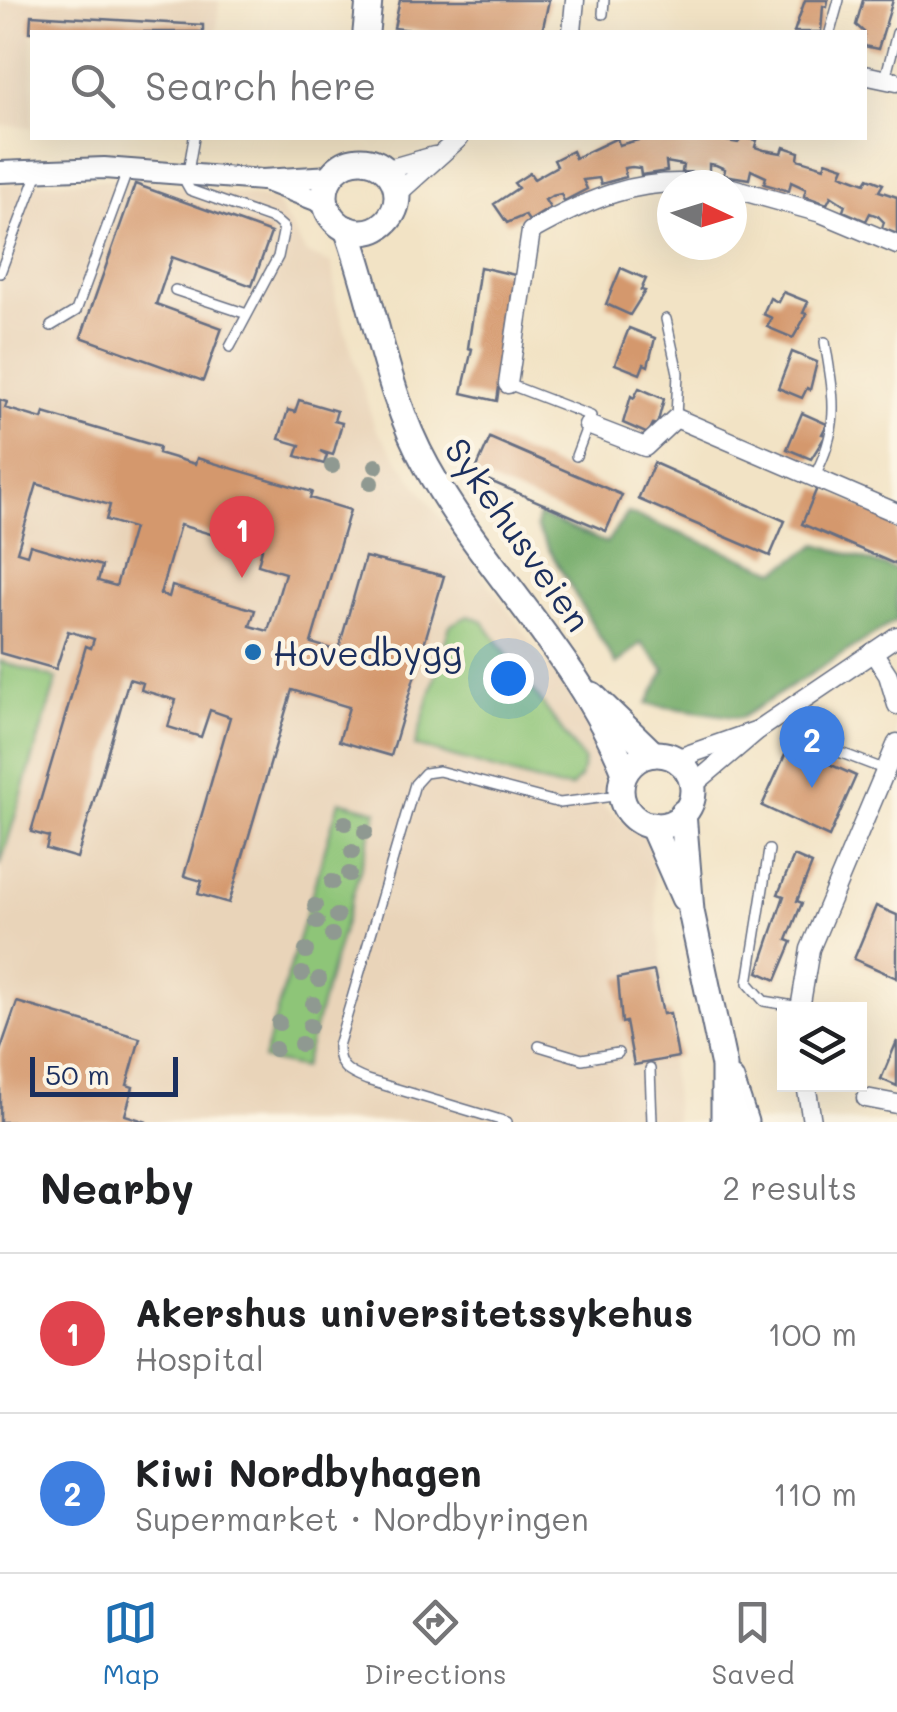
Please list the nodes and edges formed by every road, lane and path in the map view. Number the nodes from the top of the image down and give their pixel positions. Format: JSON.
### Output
{"nodes":[{"id":1,"x":369,"y":0,"type":"edge"},
{"id":2,"x":576,"y":0,"type":"edge"},
{"id":3,"x":604,"y":0,"type":"edge"},
{"id":4,"x":839,"y":0,"type":"edge"},
{"id":5,"x":603,"y":14,"type":"dead end"},
{"id":6,"x":366,"y":30,"type":"edge"},
{"id":7,"x":572,"y":30,"type":"edge"},
{"id":8,"x":831,"y":30,"type":"edge"},
{"id":9,"x":897,"y":34,"type":"edge"},
{"id":10,"x":891,"y":81,"type":"edge"},
{"id":11,"x":194,"y":140,"type":"edge"},
{"id":12,"x":352,"y":140,"type":"edge"},
{"id":13,"x":373,"y":140,"type":"edge"},
{"id":14,"x":456,"y":140,"type":"edge"},
{"id":15,"x":439,"y":154,"type":"junction"},
{"id":16,"x":381,"y":167,"type":"junction"},
{"id":17,"x":40,"y":168,"type":"junction"},
{"id":18,"x":128,"y":169,"type":"junction"},
{"id":19,"x":338,"y":170,"type":"junction"},
{"id":20,"x":0,"y":172,"type":"edge"},
{"id":21,"x":187,"y":172,"type":"junction"},
{"id":22,"x":262,"y":180,"type":"junction"},
{"id":23,"x":657,"y":183,"type":"edge"},
{"id":24,"x":747,"y":192,"type":"edge"},
{"id":25,"x":396,"y":195,"type":"junction"},
{"id":26,"x":326,"y":204,"type":"junction"},
{"id":27,"x":378,"y":228,"type":"junction"},
{"id":28,"x":347,"y":229,"type":"junction"},
{"id":29,"x":897,"y":245,"type":"edge"},
{"id":30,"x":1,"y":271,"type":"edge"},
{"id":31,"x":175,"y":290,"type":"dead end"},
{"id":32,"x":371,"y":300,"type":"junction"},
{"id":33,"x":248,"y":314,"type":"junction"},
{"id":34,"x":666,"y":319,"type":"dead end"},
{"id":35,"x":51,"y":326,"type":"dead end"},
{"id":36,"x":825,"y":342,"type":"dead end"},
{"id":37,"x":230,"y":347,"type":"dead end"},
{"id":38,"x":508,"y":384,"type":"joint"},
{"id":39,"x":676,"y":418,"type":"junction"},
{"id":40,"x":588,"y":425,"type":"junction"},
{"id":41,"x":576,"y":456,"type":"dead end"},
{"id":42,"x":814,"y":478,"type":"junction"},
{"id":43,"x":897,"y":513,"type":"edge"},
{"id":44,"x":897,"y":636,"type":"edge"},
{"id":45,"x":873,"y":652,"type":"junction"},
{"id":46,"x":584,"y":689,"type":"junction"},
{"id":47,"x":897,"y":705,"type":"edge"},
{"id":48,"x":758,"y":730,"type":"junction"},
{"id":49,"x":805,"y":739,"type":"dead end"},
{"id":50,"x":897,"y":743,"type":"edge"},
{"id":51,"x":664,"y":757,"type":"junction"},
{"id":52,"x":887,"y":770,"type":"junction"},
{"id":53,"x":623,"y":784,"type":"junction"},
{"id":54,"x":692,"y":786,"type":"junction"},
{"id":55,"x":683,"y":814,"type":"junction"},
{"id":56,"x":652,"y":825,"type":"junction"},
{"id":57,"x":769,"y":850,"type":"dead end"},
{"id":58,"x":690,"y":912,"type":"junction"},
{"id":59,"x":801,"y":1002,"type":"edge"},
{"id":60,"x":777,"y":1004,"type":"edge"},
{"id":61,"x":539,"y":1046,"type":"dead end"},
{"id":62,"x":618,"y":1053,"type":"dead end"},
{"id":63,"x":724,"y":1066,"type":"junction"},
{"id":64,"x":650,"y":1069,"type":"dead end"},
{"id":65,"x":807,"y":1092,"type":"edge"},
{"id":66,"x":866,"y":1098,"type":"dead end"},
{"id":67,"x":897,"y":1104,"type":"edge"},
{"id":68,"x":507,"y":1122,"type":"edge"},
{"id":69,"x":652,"y":1122,"type":"edge"},
{"id":70,"x":724,"y":1122,"type":"edge"},
{"id":71,"x":745,"y":1122,"type":"edge"},
{"id":72,"x":812,"y":1122,"type":"edge"}],
"edges":[{"from":1,"to":6,"type":"main road"},
{"from":2,"to":7,"type":"street"},
{"from":3,"to":5,"type":"lane"},
{"from":4,"to":8,"type":"lane"},
{"from":9,"to":10,"type":"lane"},
{"from":11,"to":21,"type":"lane"},
{"from":12,"to":19,"type":"main road"},
{"from":13,"to":16,"type":"main road"},
{"from":14,"to":15,"type":"street"},
{"from":15,"to":16,"type":"street"},
{"from":15,"to":25,"type":"street"},
{"from":16,"to":19,"type":"main road"},
{"from":16,"to":25,"type":"main road"},
{"from":17,"to":18,"type":"street"},
{"from":17,"to":20,"type":"street"},
{"from":17,"to":30,"type":"lane"},
{"from":18,"to":21,"type":"street"},
{"from":18,"to":35,"type":"lane"},
{"from":19,"to":22,"type":"street"},
{"from":19,"to":26,"type":"main road"},
{"from":21,"to":22,"type":"street"},
{"from":21,"to":33,"type":"lane"},
{"from":22,"to":26,"type":"street"},
{"from":23,"to":38,"type":"street"},
{"from":24,"to":29,"type":"street"},
{"from":25,"to":27,"type":"main road"},
{"from":26,"to":28,"type":"main road"},
{"from":27,"to":28,"type":"main road"},
{"from":27,"to":32,"type":"main road","name":"Sykehusveien"},
{"from":28,"to":32,"type":"main road","name":"Sykehusveien"},
{"from":31,"to":33,"type":"lane"},
{"from":32,"to":46,"type":"main road","name":"Sykehusveien"},
{"from":33,"to":37,"type":"lane"},
{"from":34,"to":39,"type":"lane"},
{"from":36,"to":42,"type":"lane"},
{"from":38,"to":40,"type":"lane"},
{"from":39,"to":40,"type":"street"},
{"from":39,"to":42,"type":"street"},
{"from":40,"to":41,"type":"lane"},
{"from":42,"to":43,"type":"street"},
{"from":44,"to":45,"type":"street"},
{"from":45,"to":47,"type":"street"},
{"from":45,"to":48,"type":"street"},
{"from":46,"to":51,"type":"main road","name":"Sykehusveien"},
{"from":46,"to":53,"type":"main road","name":"Sykehusveien"},
{"from":48,"to":51,"type":"street"},
{"from":48,"to":54,"type":"street"},
{"from":49,"to":52,"type":"lane"},
{"from":50,"to":52,"type":"street"},
{"from":51,"to":53,"type":"main road"},
{"from":51,"to":54,"type":"main road"},
{"from":52,"to":59,"type":"street"},
{"from":53,"to":56,"type":"main road"},
{"from":53,"to":68,"type":"lane"},
{"from":54,"to":55,"type":"main road"},
{"from":55,"to":56,"type":"main road"},
{"from":55,"to":58,"type":"main road"},
{"from":56,"to":58,"type":"main road"},
{"from":57,"to":60,"type":"lane"},
{"from":58,"to":63,"type":"main road"},
{"from":61,"to":62,"type":"lane"},
{"from":63,"to":70,"type":"main road"},
{"from":63,"to":71,"type":"main road"},
{"from":64,"to":69,"type":"lane"},
{"from":65,"to":72,"type":"street"},
{"from":66,"to":67,"type":"street"}]}
